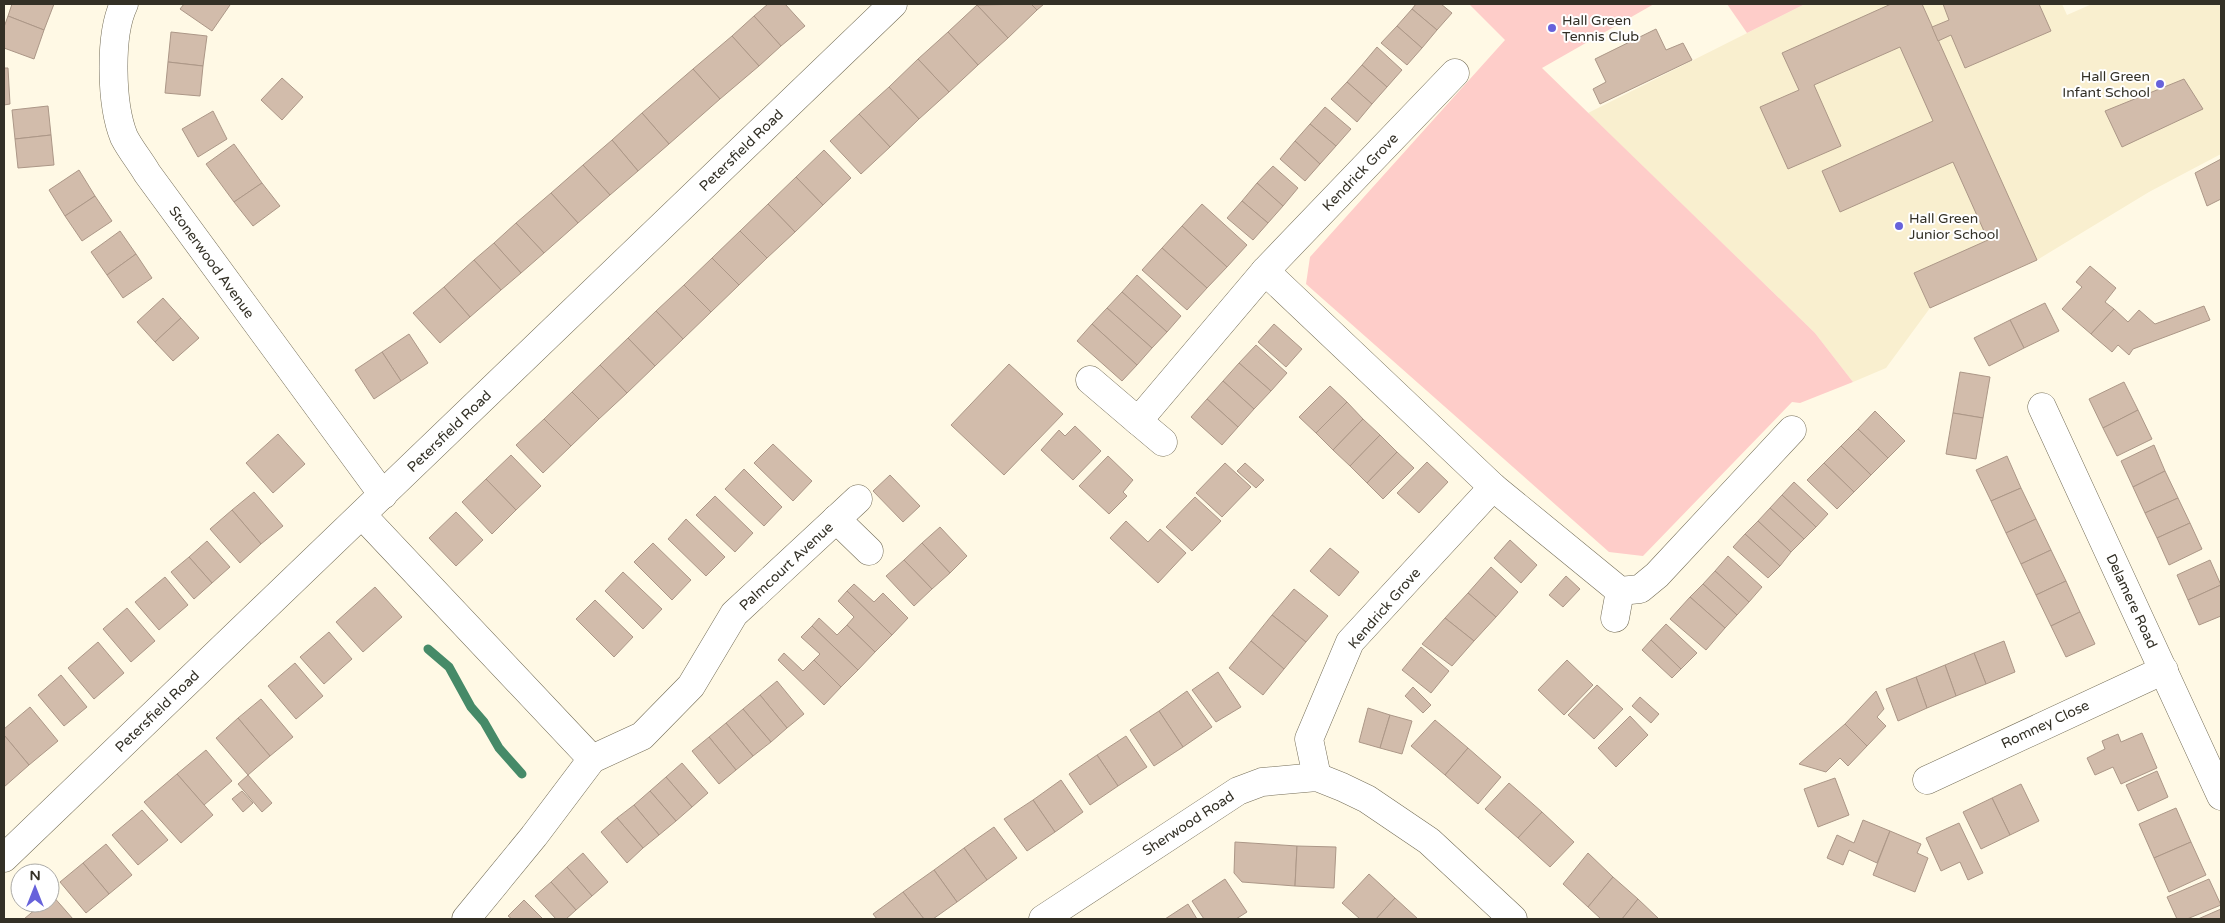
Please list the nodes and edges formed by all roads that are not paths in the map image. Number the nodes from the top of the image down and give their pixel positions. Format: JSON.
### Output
{"nodes":[{"id":1,"x":124,"y":4,"type":"edge"},
{"id":2,"x":893,"y":4,"type":"edge"},
{"id":3,"x":1455,"y":73,"type":"dead end"},
{"id":4,"x":1265,"y":271,"type":"junction"},
{"id":5,"x":1090,"y":380,"type":"dead end"},
{"id":6,"x":2042,"y":407,"type":"dead end"},
{"id":7,"x":1138,"y":421,"type":"junction"},
{"id":8,"x":1792,"y":430,"type":"dead end"},
{"id":9,"x":1163,"y":442,"type":"dead end"},
{"id":10,"x":1492,"y":487,"type":"junction"},
{"id":11,"x":383,"y":495,"type":"junction"},
{"id":12,"x":858,"y":499,"type":"dead end"},
{"id":13,"x":362,"y":515,"type":"junction"},
{"id":14,"x":836,"y":519,"type":"junction"},
{"id":15,"x":870,"y":552,"type":"dead end"},
{"id":16,"x":1620,"y":591,"type":"junction"},
{"id":17,"x":1615,"y":618,"type":"dead end"},
{"id":18,"x":2164,"y":670,"type":"junction"},
{"id":19,"x":592,"y":758,"type":"junction"},
{"id":20,"x":1317,"y":778,"type":"junction"},
{"id":21,"x":1927,"y":780,"type":"dead end"},
{"id":22,"x":2221,"y":796,"type":"edge"},
{"id":23,"x":4,"y":858,"type":"edge"},
{"id":24,"x":466,"y":919,"type":"edge"},
{"id":25,"x":1043,"y":919,"type":"edge"},
{"id":26,"x":1513,"y":919,"type":"edge"}],
"edges":[{"from":1,"to":11,"type":"street","name":"Stonerwood Avenue"},
{"from":2,"to":11,"type":"street","name":"Petersfield Road"},
{"from":3,"to":4,"type":"street","name":"Kendrick Grove"},
{"from":4,"to":7,"type":"street","name":"Kendrick Grove"},
{"from":4,"to":10,"type":"street"},
{"from":5,"to":7,"type":"street"},
{"from":6,"to":18,"type":"street","name":"Delamere Road"},
{"from":7,"to":9,"type":"street"},
{"from":8,"to":16,"type":"street"},
{"from":10,"to":16,"type":"street"},
{"from":10,"to":20,"type":"street","name":"Kendrick Grove"},
{"from":11,"to":13,"type":"street","name":"Petersfield Road"},
{"from":12,"to":14,"type":"street","name":"Palmcourt Avenue"},
{"from":13,"to":19,"type":"street"},
{"from":13,"to":23,"type":"street","name":"Petersfield Road"},
{"from":14,"to":15,"type":"street","name":"Palmcourt Avenue"},
{"from":14,"to":19,"type":"street","name":"Palmcourt Avenue"},
{"from":16,"to":17,"type":"street"},
{"from":18,"to":21,"type":"street","name":"Romney Close"},
{"from":18,"to":22,"type":"street","name":"Delamere Road"},
{"from":19,"to":24,"type":"street","name":"Palmcourt Avenue"},
{"from":20,"to":25,"type":"street","name":"Sherwood Road"},
{"from":20,"to":26,"type":"street","name":"Sherwood Road"}]}
